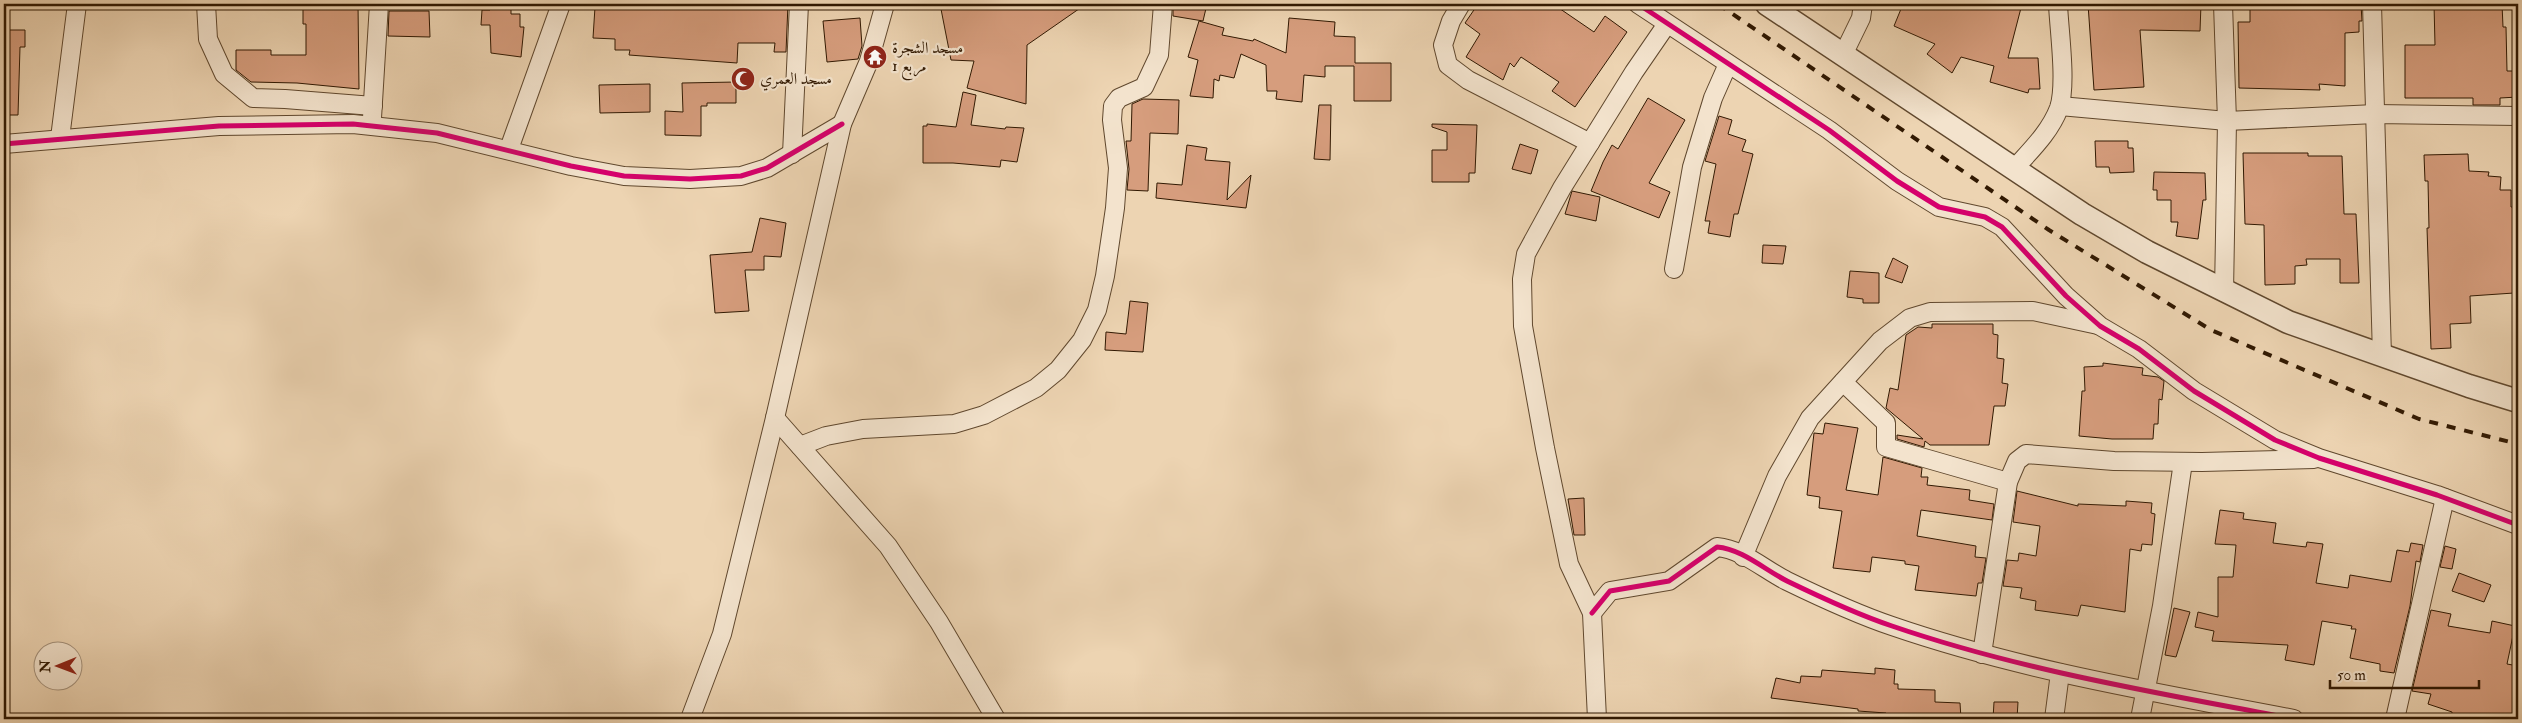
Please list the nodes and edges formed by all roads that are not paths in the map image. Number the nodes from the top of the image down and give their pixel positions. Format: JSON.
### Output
{"nodes":[{"id":1,"x":206,"y":4,"type":"edge"},
{"id":2,"x":379,"y":4,"type":"edge"},
{"id":3,"x":561,"y":4,"type":"edge"},
{"id":4,"x":799,"y":4,"type":"edge"},
{"id":5,"x":885,"y":4,"type":"edge"},
{"id":6,"x":1163,"y":4,"type":"edge"},
{"id":7,"x":1460,"y":4,"type":"edge"},
{"id":8,"x":1638,"y":4,"type":"edge"},
{"id":9,"x":1767,"y":4,"type":"edge"},
{"id":10,"x":1863,"y":4,"type":"edge"},
{"id":11,"x":2058,"y":4,"type":"edge"},
{"id":12,"x":2223,"y":4,"type":"edge"},
{"id":13,"x":2372,"y":4,"type":"edge"},
{"id":14,"x":74,"y":5,"type":"edge"},
{"id":15,"x":1667,"y":24,"type":"junction"},
{"id":16,"x":1843,"y":55,"type":"junction"},
{"id":17,"x":1728,"y":64,"type":"junction"},
{"id":18,"x":373,"y":106,"type":"junction"},
{"id":19,"x":2060,"y":106,"type":"junction"},
{"id":20,"x":2375,"y":114,"type":"junction"},
{"id":21,"x":2518,"y":116,"type":"edge"},
{"id":22,"x":2227,"y":121,"type":"junction"},
{"id":23,"x":842,"y":124,"type":"junction"},
{"id":24,"x":372,"y":125,"type":"junction"},
{"id":25,"x":60,"y":138,"type":"junction"},
{"id":26,"x":1590,"y":143,"type":"junction"},
{"id":27,"x":4,"y":144,"type":"edge"},
{"id":28,"x":509,"y":149,"type":"junction"},
{"id":29,"x":792,"y":154,"type":"junction"},
{"id":30,"x":2014,"y":169,"type":"junction"},
{"id":31,"x":1674,"y":269,"type":"dead end"},
{"id":32,"x":2224,"y":292,"type":"junction"},
{"id":33,"x":2100,"y":326,"type":"junction"},
{"id":34,"x":2382,"y":356,"type":"junction"},
{"id":35,"x":1843,"y":382,"type":"junction"},
{"id":36,"x":2518,"y":401,"type":"edge"},
{"id":37,"x":775,"y":418,"type":"junction"},
{"id":38,"x":800,"y":446,"type":"junction"},
{"id":39,"x":2319,"y":458,"type":"junction"},
{"id":40,"x":2183,"y":462,"type":"junction"},
{"id":41,"x":2008,"y":482,"type":"junction"},
{"id":42,"x":2445,"y":498,"type":"junction"},
{"id":43,"x":2518,"y":525,"type":"edge"},
{"id":44,"x":1743,"y":557,"type":"junction"},
{"id":45,"x":1592,"y":613,"type":"junction"},
{"id":46,"x":1982,"y":654,"type":"junction"},
{"id":47,"x":2060,"y":673,"type":"junction"},
{"id":48,"x":2146,"y":692,"type":"junction"},
{"id":49,"x":2236,"y":714,"type":"edge"},
{"id":50,"x":690,"y":719,"type":"edge"},
{"id":51,"x":996,"y":719,"type":"edge"},
{"id":52,"x":1597,"y":719,"type":"edge"},
{"id":53,"x":2054,"y":719,"type":"edge"},
{"id":54,"x":2140,"y":719,"type":"edge"},
{"id":55,"x":2294,"y":719,"type":"edge"},
{"id":56,"x":2395,"y":719,"type":"edge"}],
"edges":[{"from":1,"to":18,"type":"street"},
{"from":2,"to":18,"type":"street"},
{"from":3,"to":28,"type":"street"},
{"from":4,"to":29,"type":"street"},
{"from":5,"to":23,"type":"street"},
{"from":6,"to":38,"type":"street"},
{"from":7,"to":26,"type":"street"},
{"from":8,"to":15,"type":"street"},
{"from":9,"to":16,"type":"street"},
{"from":10,"to":16,"type":"street"},
{"from":11,"to":19,"type":"street"},
{"from":12,"to":22,"type":"street"},
{"from":13,"to":20,"type":"street"},
{"from":14,"to":25,"type":"street"},
{"from":15,"to":17,"type":"street"},
{"from":15,"to":26,"type":"street"},
{"from":16,"to":30,"type":"street"},
{"from":17,"to":31,"type":"street"},
{"from":17,"to":33,"type":"street"},
{"from":18,"to":24,"type":"street"},
{"from":19,"to":22,"type":"street"},
{"from":19,"to":30,"type":"street"},
{"from":20,"to":21,"type":"street"},
{"from":20,"to":22,"type":"street"},
{"from":20,"to":34,"type":"street"},
{"from":22,"to":32,"type":"street"},
{"from":23,"to":29,"type":"street"},
{"from":23,"to":37,"type":"street"},
{"from":24,"to":25,"type":"street"},
{"from":24,"to":28,"type":"street"},
{"from":25,"to":27,"type":"street"},
{"from":26,"to":45,"type":"street"},
{"from":28,"to":29,"type":"street"},
{"from":30,"to":32,"type":"street"},
{"from":32,"to":34,"type":"street"},
{"from":33,"to":35,"type":"street"},
{"from":33,"to":39,"type":"street"},
{"from":34,"to":36,"type":"street"},
{"from":35,"to":41,"type":"street"},
{"from":35,"to":44,"type":"street"},
{"from":37,"to":38,"type":"street"},
{"from":37,"to":50,"type":"street"},
{"from":38,"to":51,"type":"street"},
{"from":39,"to":40,"type":"street"},
{"from":39,"to":42,"type":"street"},
{"from":40,"to":41,"type":"street"},
{"from":40,"to":48,"type":"street"},
{"from":41,"to":46,"type":"street"},
{"from":42,"to":43,"type":"street"},
{"from":42,"to":56,"type":"street"},
{"from":44,"to":45,"type":"street"},
{"from":44,"to":46,"type":"street"},
{"from":45,"to":52,"type":"street"},
{"from":46,"to":47,"type":"street"},
{"from":47,"to":48,"type":"street"},
{"from":47,"to":53,"type":"street"},
{"from":48,"to":49,"type":"street"},
{"from":48,"to":54,"type":"street"},
{"from":49,"to":55,"type":"street"}]}
